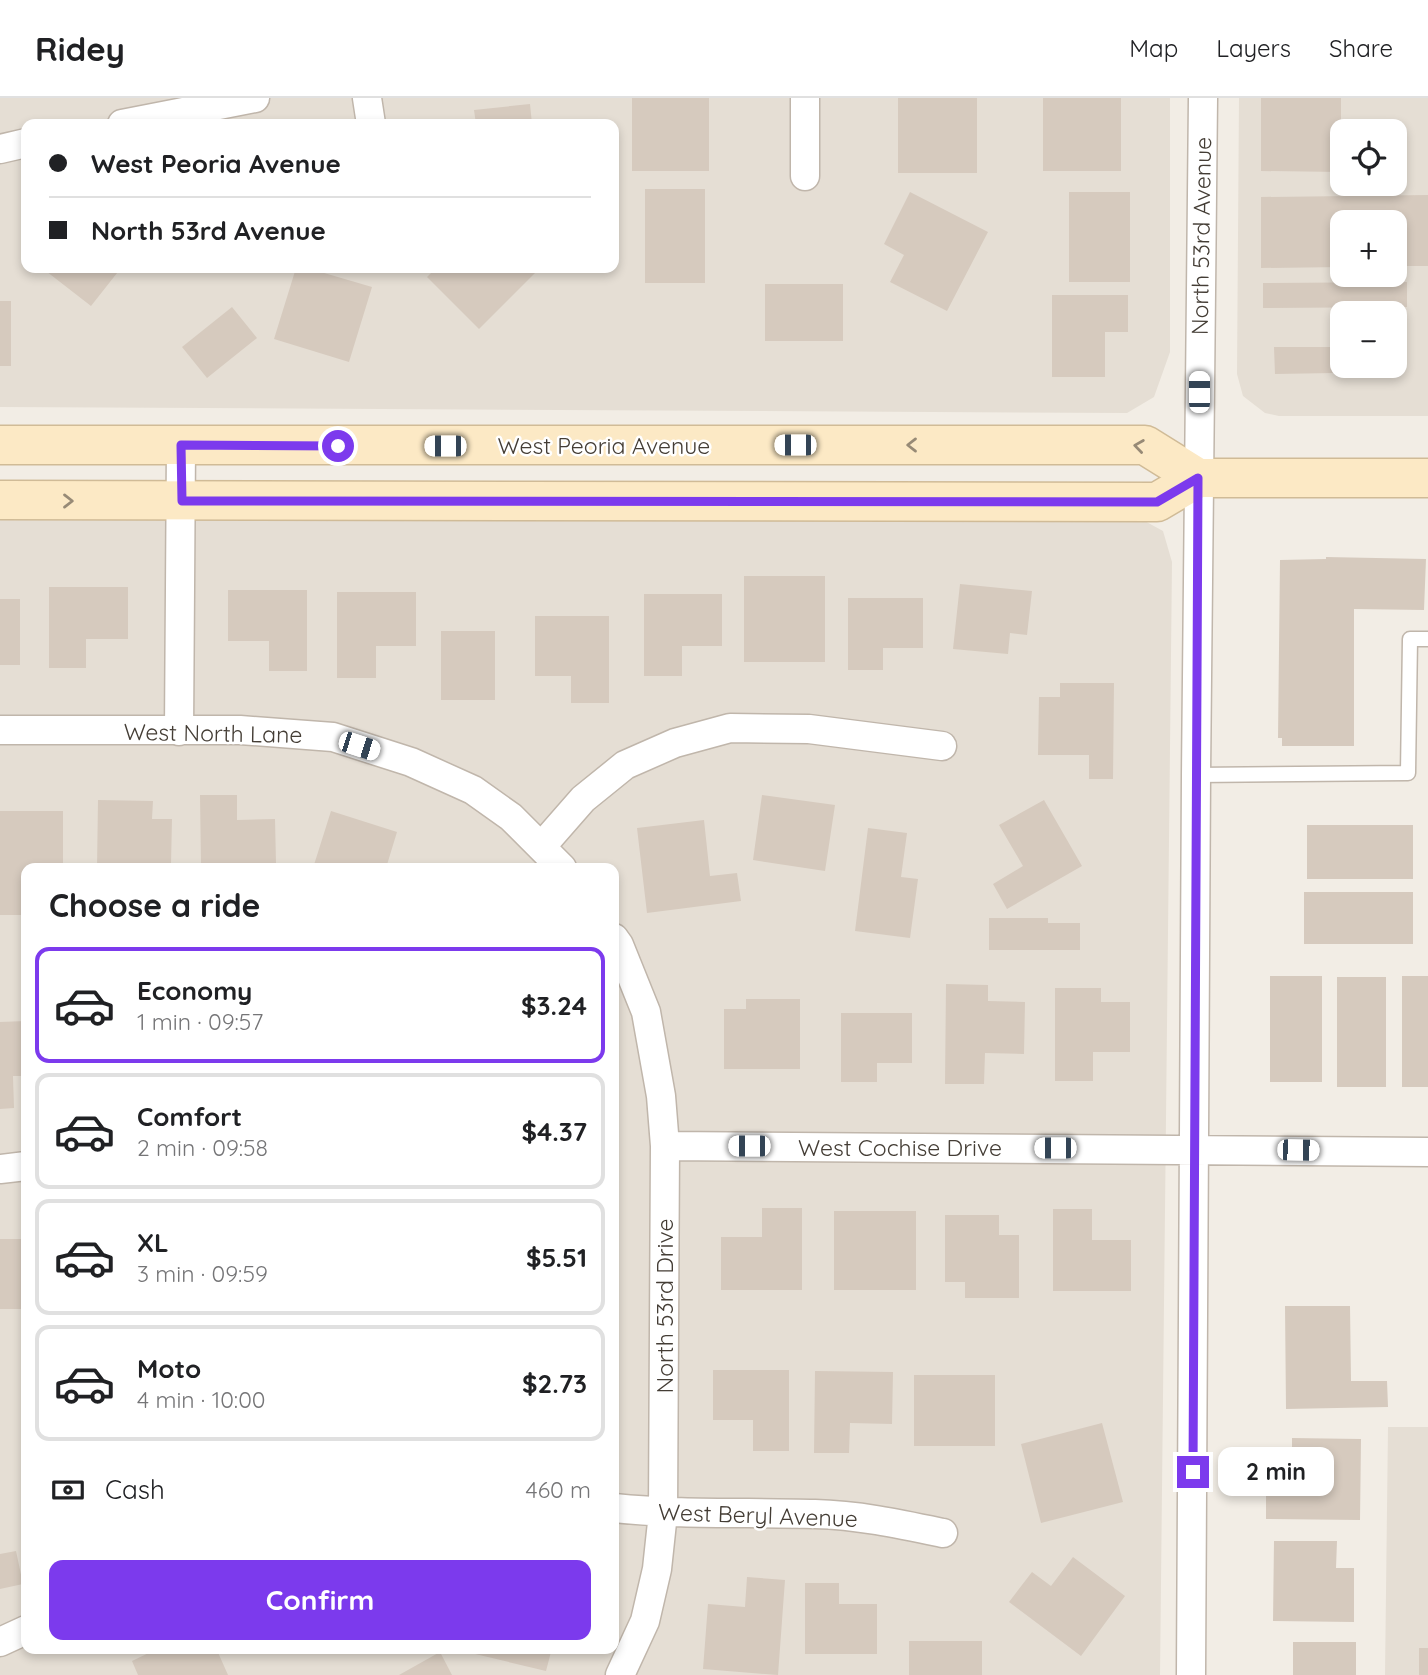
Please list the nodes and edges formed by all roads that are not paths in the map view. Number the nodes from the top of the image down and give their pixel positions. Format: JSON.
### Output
{"nodes":[{"id":1,"x":255,"y":98,"type":"edge"},
{"id":2,"x":367,"y":98,"type":"edge"},
{"id":3,"x":805,"y":98,"type":"edge"},
{"id":4,"x":1203,"y":98,"type":"edge"},
{"id":5,"x":148,"y":119,"type":"edge"},
{"id":6,"x":370,"y":119,"type":"edge"},
{"id":7,"x":21,"y":144,"type":"edge"},
{"id":8,"x":0,"y":149,"type":"edge"},
{"id":9,"x":804,"y":177,"type":"dead end"},
{"id":10,"x":0,"y":445,"type":"edge"},
{"id":11,"x":181,"y":445,"type":"junction"},
{"id":12,"x":1198,"y":478,"type":"junction"},
{"id":13,"x":1428,"y":478,"type":"edge"},
{"id":14,"x":0,"y":500,"type":"edge"},
{"id":15,"x":182,"y":501,"type":"junction"},
{"id":16,"x":1428,"y":639,"type":"edge"},
{"id":17,"x":0,"y":730,"type":"edge"},
{"id":18,"x":179,"y":731,"type":"junction"},
{"id":19,"x":942,"y":746,"type":"dead end"},
{"id":20,"x":1196,"y":775,"type":"junction"},
{"id":21,"x":541,"y":847,"type":"junction"},
{"id":22,"x":557,"y":863,"type":"edge"},
{"id":23,"x":619,"y":950,"type":"edge"},
{"id":24,"x":665,"y":1146,"type":"junction"},
{"id":25,"x":1195,"y":1149,"type":"junction"},
{"id":26,"x":1428,"y":1152,"type":"edge"},
{"id":27,"x":21,"y":1167,"type":"edge"},
{"id":28,"x":0,"y":1169,"type":"edge"},
{"id":29,"x":619,"y":1509,"type":"edge"},
{"id":30,"x":663,"y":1513,"type":"junction"},
{"id":31,"x":943,"y":1533,"type":"dead end"},
{"id":32,"x":21,"y":1632,"type":"edge"},
{"id":33,"x":0,"y":1642,"type":"edge"},
{"id":34,"x":620,"y":1675,"type":"edge"},
{"id":35,"x":1191,"y":1675,"type":"edge"}],
"edges":[{"from":1,"to":5,"type":"street"},
{"from":2,"to":6,"type":"street"},
{"from":3,"to":9,"type":"street"},
{"from":4,"to":12,"type":"street","name":"North 53rd Avenue"},
{"from":7,"to":8,"type":"street"},
{"from":10,"to":11,"type":"main road","name":"West Peoria Avenue"},
{"from":12,"to":11,"type":"main road","name":"West Peoria Avenue","one_way":true},
{"from":11,"to":15,"type":"street"},
{"from":12,"to":13,"type":"main road"},
{"from":12,"to":15,"type":"main road"},
{"from":12,"to":20,"type":"street","name":"North 53rd Avenue"},
{"from":14,"to":15,"type":"main road","one_way":true},
{"from":15,"to":18,"type":"street"},
{"from":16,"to":20,"type":"lane"},
{"from":17,"to":18,"type":"street","name":"West North Lane"},
{"from":18,"to":21,"type":"street","name":"West North Lane"},
{"from":19,"to":21,"type":"street"},
{"from":20,"to":25,"type":"street","name":"North 53rd Avenue"},
{"from":21,"to":22,"type":"street"},
{"from":23,"to":24,"type":"street","name":"North 53rd Drive"},
{"from":24,"to":25,"type":"street","name":"West Cochise Drive"},
{"from":24,"to":30,"type":"street","name":"North 53rd Drive"},
{"from":25,"to":26,"type":"street","name":"West Cochise Drive"},
{"from":25,"to":35,"type":"street","name":"North 53rd Avenue"},
{"from":27,"to":28,"type":"street"},
{"from":29,"to":30,"type":"street","name":"West Beryl Avenue"},
{"from":30,"to":31,"type":"street","name":"West Beryl Avenue"},
{"from":30,"to":34,"type":"street","name":"North 53rd Drive"},
{"from":32,"to":33,"type":"street"}]}
